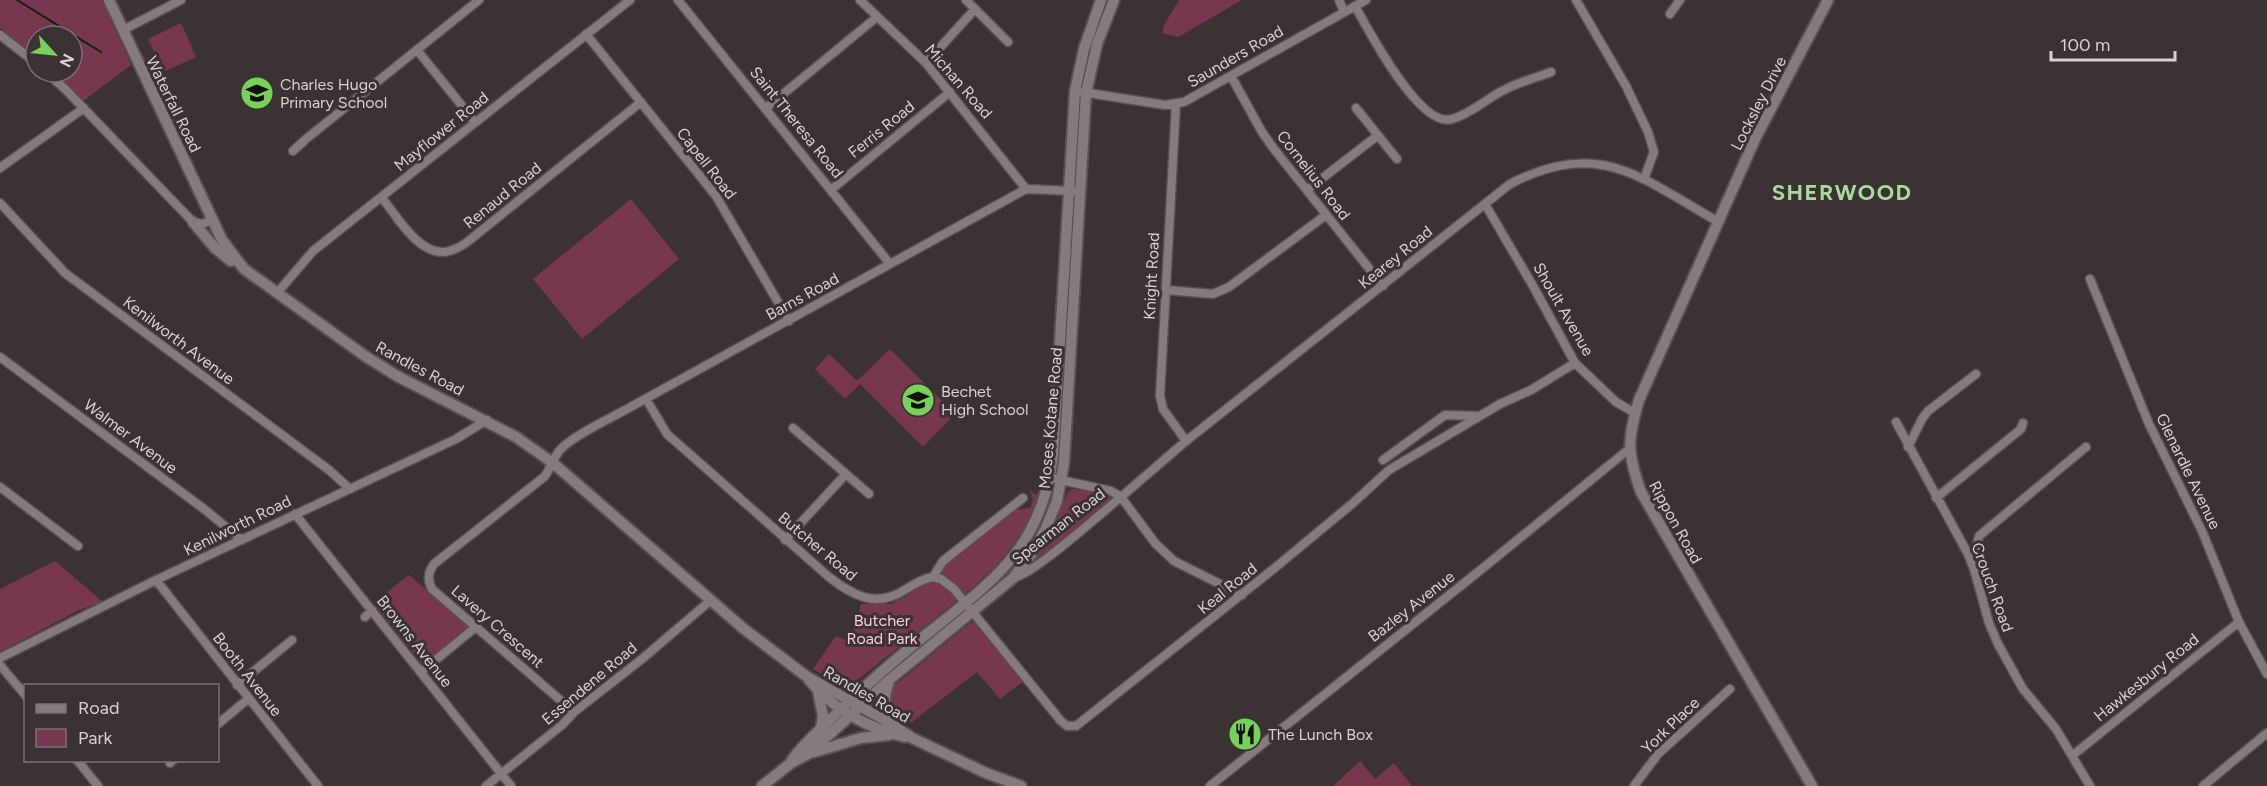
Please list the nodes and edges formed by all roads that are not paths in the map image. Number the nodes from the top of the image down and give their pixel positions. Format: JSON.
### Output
{"nodes":[{"id":1,"x":109,"y":0,"type":"edge"},
{"id":2,"x":181,"y":0,"type":"edge"},
{"id":3,"x":479,"y":0,"type":"edge"},
{"id":4,"x":630,"y":0,"type":"edge"},
{"id":5,"x":678,"y":0,"type":"edge"},
{"id":6,"x":860,"y":0,"type":"edge"},
{"id":7,"x":966,"y":0,"type":"edge"},
{"id":8,"x":1101,"y":0,"type":"edge"},
{"id":9,"x":1114,"y":0,"type":"edge"},
{"id":10,"x":1339,"y":0,"type":"edge"},
{"id":11,"x":1366,"y":0,"type":"edge"},
{"id":12,"x":1576,"y":0,"type":"edge"},
{"id":13,"x":1680,"y":0,"type":"edge"},
{"id":14,"x":1828,"y":0,"type":"edge"},
{"id":15,"x":1355,"y":6,"type":"junction"},
{"id":16,"x":975,"y":9,"type":"junction"},
{"id":17,"x":1344,"y":12,"type":"junction"},
{"id":18,"x":1670,"y":14,"type":"dead end"},
{"id":19,"x":877,"y":17,"type":"junction"},
{"id":20,"x":123,"y":30,"type":"junction"},
{"id":21,"x":586,"y":34,"type":"junction"},
{"id":22,"x":0,"y":35,"type":"edge"},
{"id":23,"x":1008,"y":42,"type":"dead end"},
{"id":24,"x":417,"y":50,"type":"junction"},
{"id":25,"x":24,"y":54,"type":"edge"},
{"id":26,"x":926,"y":63,"type":"junction"},
{"id":27,"x":1551,"y":72,"type":"dead end"},
{"id":28,"x":1231,"y":76,"type":"junction"},
{"id":29,"x":59,"y":84,"type":"edge"},
{"id":30,"x":950,"y":92,"type":"junction"},
{"id":31,"x":1081,"y":92,"type":"junction"},
{"id":32,"x":641,"y":102,"type":"junction"},
{"id":33,"x":1176,"y":104,"type":"junction"},
{"id":34,"x":84,"y":108,"type":"junction"},
{"id":35,"x":766,"y":108,"type":"junction"},
{"id":36,"x":1356,"y":108,"type":"dead end"},
{"id":37,"x":475,"y":122,"type":"junction"},
{"id":38,"x":1377,"y":136,"type":"junction"},
{"id":39,"x":293,"y":151,"type":"dead end"},
{"id":40,"x":1397,"y":159,"type":"dead end"},
{"id":41,"x":0,"y":168,"type":"edge"},
{"id":42,"x":1644,"y":179,"type":"junction"},
{"id":43,"x":832,"y":189,"type":"junction"},
{"id":44,"x":1026,"y":189,"type":"junction"},
{"id":45,"x":1307,"y":190,"type":"junction"},
{"id":46,"x":1068,"y":191,"type":"junction"},
{"id":47,"x":1080,"y":192,"type":"junction"},
{"id":48,"x":382,"y":198,"type":"junction"},
{"id":49,"x":0,"y":203,"type":"edge"},
{"id":50,"x":1485,"y":204,"type":"junction"},
{"id":51,"x":1326,"y":215,"type":"junction"},
{"id":52,"x":213,"y":220,"type":"junction"},
{"id":53,"x":193,"y":222,"type":"junction"},
{"id":54,"x":1719,"y":222,"type":"junction"},
{"id":55,"x":890,"y":264,"type":"junction"},
{"id":56,"x":244,"y":269,"type":"junction"},
{"id":57,"x":2090,"y":279,"type":"dead end"},
{"id":58,"x":1383,"y":286,"type":"junction"},
{"id":59,"x":1166,"y":290,"type":"junction"},
{"id":60,"x":278,"y":292,"type":"junction"},
{"id":61,"x":789,"y":321,"type":"junction"},
{"id":62,"x":0,"y":357,"type":"edge"},
{"id":63,"x":1575,"y":363,"type":"junction"},
{"id":64,"x":1976,"y":374,"type":"dead end"},
{"id":65,"x":646,"y":399,"type":"junction"},
{"id":66,"x":1635,"y":413,"type":"junction"},
{"id":67,"x":1479,"y":416,"type":"junction"},
{"id":68,"x":487,"y":420,"type":"junction"},
{"id":69,"x":1896,"y":422,"type":"dead end"},
{"id":70,"x":2023,"y":423,"type":"dead end"},
{"id":71,"x":793,"y":428,"type":"dead end"},
{"id":72,"x":1186,"y":441,"type":"junction"},
{"id":73,"x":1908,"y":447,"type":"junction"},
{"id":74,"x":2086,"y":447,"type":"dead end"},
{"id":75,"x":1629,"y":449,"type":"junction"},
{"id":76,"x":1383,"y":460,"type":"dead end"},
{"id":77,"x":553,"y":463,"type":"junction"},
{"id":78,"x":845,"y":475,"type":"junction"},
{"id":79,"x":1050,"y":478,"type":"junction"},
{"id":80,"x":1062,"y":480,"type":"junction"},
{"id":81,"x":0,"y":487,"type":"edge"},
{"id":82,"x":350,"y":489,"type":"junction"},
{"id":83,"x":869,"y":494,"type":"dead end"},
{"id":84,"x":1121,"y":496,"type":"junction"},
{"id":85,"x":1023,"y":498,"type":"dead end"},
{"id":86,"x":1936,"y":498,"type":"junction"},
{"id":87,"x":295,"y":514,"type":"junction"},
{"id":88,"x":242,"y":540,"type":"junction"},
{"id":89,"x":785,"y":540,"type":"junction"},
{"id":90,"x":78,"y":546,"type":"dead end"},
{"id":91,"x":1970,"y":559,"type":"junction"},
{"id":92,"x":933,"y":577,"type":"junction"},
{"id":93,"x":1013,"y":578,"type":"junction"},
{"id":94,"x":156,"y":580,"type":"junction"},
{"id":95,"x":1242,"y":595,"type":"junction"},
{"id":96,"x":711,"y":600,"type":"junction"},
{"id":97,"x":969,"y":607,"type":"junction"},
{"id":98,"x":2239,"y":622,"type":"junction"},
{"id":99,"x":477,"y":627,"type":"junction"},
{"id":100,"x":292,"y":640,"type":"dead end"},
{"id":101,"x":0,"y":658,"type":"edge"},
{"id":102,"x":0,"y":664,"type":"edge"},
{"id":103,"x":421,"y":672,"type":"junction"},
{"id":104,"x":2267,"y":674,"type":"edge"},
{"id":105,"x":806,"y":676,"type":"junction"},
{"id":106,"x":889,"y":680,"type":"junction"},
{"id":107,"x":237,"y":685,"type":"junction"},
{"id":108,"x":1730,"y":689,"type":"dead end"},
{"id":109,"x":818,"y":691,"type":"junction"},
{"id":110,"x":24,"y":694,"type":"edge"},
{"id":111,"x":248,"y":699,"type":"junction"},
{"id":112,"x":850,"y":701,"type":"junction"},
{"id":113,"x":861,"y":707,"type":"junction"},
{"id":114,"x":841,"y":709,"type":"junction"},
{"id":115,"x":574,"y":712,"type":"junction"},
{"id":116,"x":852,"y":715,"type":"junction"},
{"id":117,"x":219,"y":723,"type":"edge"},
{"id":118,"x":821,"y":728,"type":"junction"},
{"id":119,"x":896,"y":731,"type":"junction"},
{"id":120,"x":2267,"y":733,"type":"edge"},
{"id":121,"x":808,"y":754,"type":"junction"},
{"id":122,"x":2073,"y":755,"type":"junction"},
{"id":123,"x":79,"y":762,"type":"edge"},
{"id":124,"x":791,"y":763,"type":"junction"},
{"id":125,"x":501,"y":774,"type":"junction"},
{"id":126,"x":1006,"y":784,"type":"edge"},
{"id":127,"x":98,"y":786,"type":"edge"},
{"id":128,"x":318,"y":786,"type":"edge"},
{"id":129,"x":486,"y":786,"type":"edge"},
{"id":130,"x":511,"y":786,"type":"edge"},
{"id":131,"x":762,"y":786,"type":"edge"},
{"id":132,"x":1021,"y":786,"type":"edge"},
{"id":133,"x":1210,"y":786,"type":"edge"},
{"id":134,"x":1634,"y":786,"type":"edge"},
{"id":135,"x":1812,"y":786,"type":"edge"},
{"id":136,"x":2090,"y":786,"type":"edge"},
{"id":137,"x":2203,"y":786,"type":"edge"}],
"edges":[{"from":1,"to":20,"type":"street","name":"Waterfall Road"},
{"from":2,"to":20,"type":"street"},
{"from":3,"to":24,"type":"street"},
{"from":4,"to":21,"type":"street","name":"Mayflower Road"},
{"from":5,"to":35,"type":"street","name":"Saint Theresa Road"},
{"from":6,"to":19,"type":"street","name":"Michan Road"},
{"from":7,"to":16,"type":"street"},
{"from":8,"to":31,"type":"street","name":"Moses Kotane Road"},
{"from":9,"to":31,"type":"street","name":"Moses Kotane Road"},
{"from":10,"to":17,"type":"street"},
{"from":11,"to":15,"type":"street","name":"Saunders Road"},
{"from":12,"to":42,"type":"street"},
{"from":13,"to":18,"type":"street"},
{"from":14,"to":54,"type":"street","name":"Locksley Drive"},
{"from":15,"to":17,"type":"street","name":"Saunders Road"},
{"from":15,"to":27,"type":"street"},
{"from":16,"to":23,"type":"street"},
{"from":16,"to":26,"type":"street"},
{"from":17,"to":28,"type":"street","name":"Saunders Road"},
{"from":19,"to":26,"type":"street","name":"Michan Road"},
{"from":19,"to":35,"type":"street"},
{"from":20,"to":52,"type":"street","name":"Waterfall Road"},
{"from":21,"to":32,"type":"street","name":"Capell Road"},
{"from":21,"to":37,"type":"street","name":"Mayflower Road"},
{"from":22,"to":25,"type":"street"},
{"from":24,"to":37,"type":"street"},
{"from":24,"to":39,"type":"street"},
{"from":26,"to":30,"type":"street","name":"Michan Road"},
{"from":28,"to":33,"type":"street","name":"Saunders Road"},
{"from":28,"to":45,"type":"street","name":"Cornelius Road"},
{"from":29,"to":34,"type":"street"},
{"from":30,"to":43,"type":"street","name":"Ferris Road"},
{"from":30,"to":44,"type":"street","name":"Michan Road"},
{"from":31,"to":33,"type":"street","name":"Saunders Road"},
{"from":31,"to":46,"type":"street","name":"Moses Kotane Road"},
{"from":31,"to":47,"type":"street","name":"Moses Kotane Road"},
{"from":32,"to":48,"type":"street","name":"Renaud Road"},
{"from":32,"to":61,"type":"street","name":"Capell Road"},
{"from":33,"to":59,"type":"street","name":"Knight Road"},
{"from":34,"to":41,"type":"street"},
{"from":34,"to":53,"type":"street"},
{"from":35,"to":43,"type":"street","name":"Saint Theresa Road"},
{"from":36,"to":38,"type":"street"},
{"from":37,"to":48,"type":"street","name":"Mayflower Road"},
{"from":38,"to":40,"type":"street"},
{"from":38,"to":45,"type":"street"},
{"from":42,"to":50,"type":"street","name":"Kearey Road"},
{"from":42,"to":54,"type":"street","name":"Kearey Road"},
{"from":43,"to":55,"type":"street","name":"Saint Theresa Road"},
{"from":44,"to":46,"type":"street"},
{"from":44,"to":55,"type":"street","name":"Barns Road"},
{"from":45,"to":51,"type":"street","name":"Cornelius Road"},
{"from":46,"to":47,"type":"street"},
{"from":46,"to":79,"type":"street","name":"Moses Kotane Road"},
{"from":47,"to":80,"type":"street","name":"Moses Kotane Road"},
{"from":48,"to":60,"type":"street","name":"Mayflower Road"},
{"from":49,"to":82,"type":"street","name":"Kenilworth Avenue"},
{"from":50,"to":58,"type":"street","name":"Kearey Road"},
{"from":50,"to":63,"type":"street","name":"Shoult Avenue"},
{"from":51,"to":58,"type":"street","name":"Cornelius Road"},
{"from":51,"to":59,"type":"street"},
{"from":52,"to":53,"type":"street"},
{"from":52,"to":56,"type":"street","name":"Randles Road"},
{"from":53,"to":56,"type":"street"},
{"from":54,"to":66,"type":"street","name":"Rippon Road"},
{"from":55,"to":61,"type":"street","name":"Barns Road"},
{"from":56,"to":60,"type":"street","name":"Randles Road"},
{"from":57,"to":98,"type":"street","name":"Glenardle Avenue"},
{"from":58,"to":72,"type":"street","name":"Kearey Road"},
{"from":59,"to":72,"type":"street","name":"Knight Road"},
{"from":60,"to":68,"type":"street","name":"Randles Road"},
{"from":61,"to":65,"type":"street","name":"Barns Road"},
{"from":62,"to":88,"type":"street","name":"Walmer Avenue"},
{"from":63,"to":66,"type":"street","name":"Shoult Avenue"},
{"from":63,"to":67,"type":"street","name":"Keal Road"},
{"from":64,"to":73,"type":"street"},
{"from":65,"to":77,"type":"street","name":"Barns Road"},
{"from":65,"to":89,"type":"street","name":"Butcher Road"},
{"from":66,"to":75,"type":"street","name":"Rippon Road"},
{"from":67,"to":76,"type":"street"},
{"from":67,"to":95,"type":"street","name":"Keal Road"},
{"from":68,"to":77,"type":"street","name":"Randles Road"},
{"from":68,"to":82,"type":"street","name":"Kenilworth Road"},
{"from":69,"to":73,"type":"street","name":"Crouch Road"},
{"from":70,"to":86,"type":"street"},
{"from":71,"to":78,"type":"street"},
{"from":72,"to":84,"type":"street","name":"Kearey Road"},
{"from":73,"to":86,"type":"street","name":"Crouch Road"},
{"from":74,"to":91,"type":"street"},
{"from":75,"to":133,"type":"street","name":"Bazley Avenue"},
{"from":75,"to":135,"type":"street","name":"Rippon Road"},
{"from":77,"to":96,"type":"street","name":"Randles Road"},
{"from":77,"to":99,"type":"street","name":"Lavery Crescent"},
{"from":78,"to":83,"type":"street"},
{"from":78,"to":89,"type":"street"},
{"from":79,"to":80,"type":"street"},
{"from":79,"to":97,"type":"street","name":"Moses Kotane Road"},
{"from":80,"to":84,"type":"street"},
{"from":80,"to":93,"type":"street","name":"Moses Kotane Road"},
{"from":81,"to":90,"type":"street"},
{"from":82,"to":87,"type":"street","name":"Kenilworth Road"},
{"from":84,"to":93,"type":"street","name":"Spearman Road"},
{"from":84,"to":95,"type":"street"},
{"from":85,"to":92,"type":"street","name":"Butcher Road"},
{"from":86,"to":91,"type":"street","name":"Crouch Road"},
{"from":87,"to":88,"type":"street","name":"Kenilworth Road"},
{"from":87,"to":103,"type":"street","name":"Browns Avenue"},
{"from":88,"to":94,"type":"street","name":"Kenilworth Road"},
{"from":89,"to":92,"type":"street","name":"Butcher Road"},
{"from":91,"to":122,"type":"street","name":"Crouch Road"},
{"from":92,"to":97,"type":"street","name":"Keal Road"},
{"from":93,"to":97,"type":"street","name":"Moses Kotane Road"},
{"from":94,"to":101,"type":"street","name":"Kenilworth Road"},
{"from":94,"to":107,"type":"street","name":"Booth Avenue"},
{"from":95,"to":97,"type":"street","name":"Keal Road"},
{"from":96,"to":105,"type":"street","name":"Randles Road"},
{"from":96,"to":115,"type":"street","name":"Essendene Road"},
{"from":97,"to":106,"type":"street","name":"Moses Kotane Road"},
{"from":97,"to":112,"type":"street","name":"Moses Kotane Road"},
{"from":98,"to":104,"type":"street","name":"Glenardle Avenue"},
{"from":98,"to":122,"type":"street","name":"Hawkesbury Road"},
{"from":99,"to":103,"type":"street"},
{"from":99,"to":115,"type":"street","name":"Lavery Crescent"},
{"from":100,"to":107,"type":"street"},
{"from":102,"to":110,"type":"street"},
{"from":103,"to":125,"type":"street","name":"Browns Avenue"},
{"from":105,"to":109,"type":"street","name":"Randles Road"},
{"from":105,"to":112,"type":"street","name":"Randles Road"},
{"from":106,"to":113,"type":"street","name":"Moses Kotane Road"},
{"from":106,"to":119,"type":"street"},
{"from":107,"to":111,"type":"street","name":"Booth Avenue"},
{"from":108,"to":134,"type":"street","name":"York Place"},
{"from":109,"to":114,"type":"street","name":"Randles Road"},
{"from":109,"to":118,"type":"street"},
{"from":111,"to":117,"type":"street"},
{"from":111,"to":128,"type":"street","name":"Booth Avenue"},
{"from":112,"to":113,"type":"street","name":"Randles Road"},
{"from":112,"to":114,"type":"street","name":"Moses Kotane Road"},
{"from":113,"to":116,"type":"street","name":"Moses Kotane Road"},
{"from":113,"to":119,"type":"street","name":"Randles Road"},
{"from":114,"to":116,"type":"street","name":"Randles Road"},
{"from":114,"to":118,"type":"street","name":"Moses Kotane Road"},
{"from":115,"to":125,"type":"street","name":"Essendene Road"},
{"from":116,"to":119,"type":"street","name":"Randles Road"},
{"from":116,"to":121,"type":"street","name":"Moses Kotane Road"},
{"from":118,"to":124,"type":"street","name":"Moses Kotane Road"},
{"from":119,"to":121,"type":"street"},
{"from":119,"to":126,"type":"street","name":"Randles Road"},
{"from":120,"to":137,"type":"street"},
{"from":121,"to":124,"type":"street","name":"Moses Kotane Road"},
{"from":122,"to":136,"type":"street","name":"Crouch Road"},
{"from":123,"to":127,"type":"street"},
{"from":124,"to":131,"type":"street","name":"Moses Kotane Road"},
{"from":125,"to":129,"type":"street","name":"Essendene Road"},
{"from":125,"to":130,"type":"street","name":"Browns Avenue"},
{"from":126,"to":132,"type":"street","name":"Randles Road"}]}
